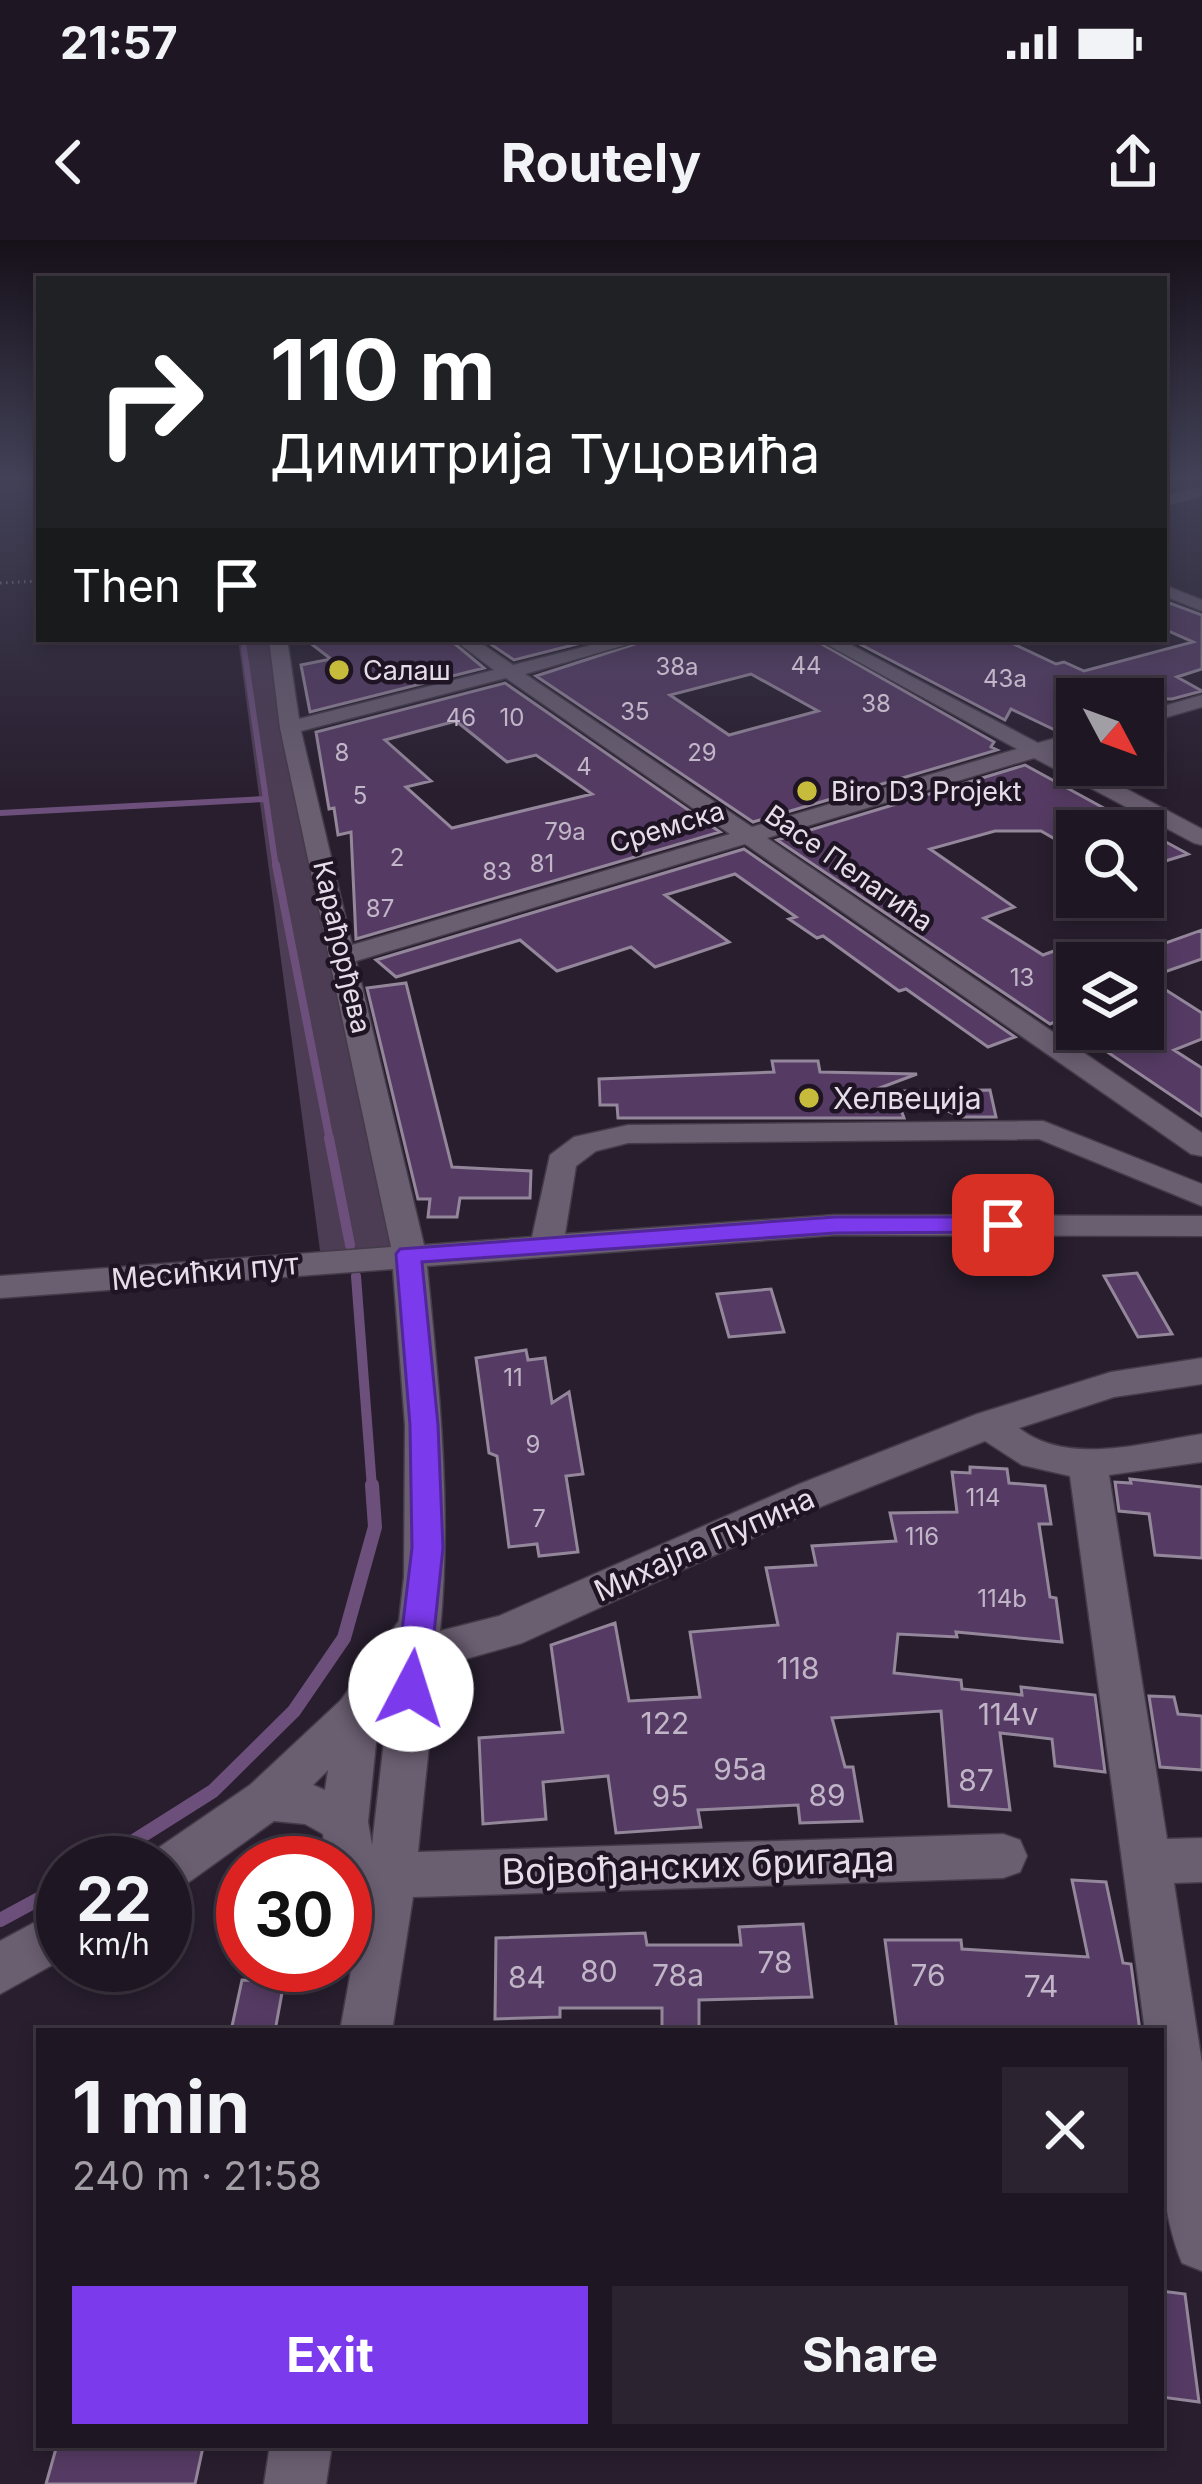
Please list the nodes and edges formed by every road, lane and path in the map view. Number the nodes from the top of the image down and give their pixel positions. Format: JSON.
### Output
{"nodes":[{"id":1,"x":1167,"y":591,"type":"edge"},
{"id":2,"x":1202,"y":605,"type":"edge"},
{"id":3,"x":278,"y":642,"type":"edge"},
{"id":4,"x":466,"y":642,"type":"edge"},
{"id":5,"x":625,"y":642,"type":"edge"},
{"id":6,"x":832,"y":642,"type":"edge"},
{"id":7,"x":510,"y":672,"type":"junction"},
{"id":8,"x":1202,"y":701,"type":"edge"},
{"id":9,"x":1164,"y":712,"type":"edge"},
{"id":10,"x":290,"y":728,"type":"junction"},
{"id":11,"x":1056,"y":744,"type":"edge"},
{"id":12,"x":1034,"y":750,"type":"junction"},
{"id":13,"x":747,"y":834,"type":"junction"},
{"id":14,"x":1202,"y":838,"type":"edge"},
{"id":15,"x":344,"y":956,"type":"junction"},
{"id":16,"x":1202,"y":1147,"type":"edge"},
{"id":17,"x":1202,"y":1196,"type":"edge"},
{"id":18,"x":1202,"y":1226,"type":"edge"},
{"id":19,"x":547,"y":1245,"type":"junction"},
{"id":20,"x":409,"y":1254,"type":"junction"},
{"id":21,"x":0,"y":1287,"type":"edge"},
{"id":22,"x":1202,"y":1371,"type":"edge"},
{"id":23,"x":990,"y":1424,"type":"junction"},
{"id":24,"x":1202,"y":1448,"type":"edge"},
{"id":25,"x":1088,"y":1464,"type":"junction"},
{"id":26,"x":416,"y":1643,"type":"junction"},
{"id":27,"x":357,"y":1713,"type":"junction"},
{"id":28,"x":402,"y":1757,"type":"junction"},
{"id":29,"x":266,"y":1800,"type":"junction"},
{"id":30,"x":345,"y":1822,"type":"junction"},
{"id":31,"x":192,"y":1852,"type":"edge"},
{"id":32,"x":1003,"y":1856,"type":"dead end"},
{"id":33,"x":1202,"y":1860,"type":"edge"},
{"id":34,"x":1147,"y":1862,"type":"junction"},
{"id":35,"x":392,"y":1875,"type":"junction"},
{"id":36,"x":380,"y":1942,"type":"junction"},
{"id":37,"x":36,"y":1947,"type":"edge"},
{"id":38,"x":0,"y":1969,"type":"edge"},
{"id":39,"x":366,"y":2028,"type":"edge"},
{"id":40,"x":1202,"y":2243,"type":"edge"},
{"id":41,"x":301,"y":2448,"type":"edge"},
{"id":42,"x":295,"y":2484,"type":"edge"}],
"edges":[{"from":1,"to":2,"type":"street"},
{"from":3,"to":10,"type":"street","name":"Карађорђева"},
{"from":4,"to":7,"type":"street","name":"Васе Пелагића"},
{"from":5,"to":7,"type":"street"},
{"from":6,"to":12,"type":"street"},
{"from":7,"to":10,"type":"street"},
{"from":7,"to":13,"type":"street","name":"Васе Пелагића"},
{"from":8,"to":9,"type":"street"},
{"from":10,"to":15,"type":"street","name":"Карађорђева"},
{"from":11,"to":12,"type":"street","name":"Сремска"},
{"from":12,"to":13,"type":"street","name":"Сремска"},
{"from":12,"to":14,"type":"street"},
{"from":13,"to":15,"type":"street","name":"Сремска"},
{"from":13,"to":16,"type":"street","name":"Васе Пелагића"},
{"from":15,"to":20,"type":"street","name":"Карађорђева"},
{"from":17,"to":19,"type":"street"},
{"from":18,"to":19,"type":"street","name":"Месићки пут"},
{"from":19,"to":20,"type":"street","name":"Месићки пут"},
{"from":20,"to":21,"type":"street","name":"Месићки пут"},
{"from":20,"to":26,"type":"street","name":"Карађорђева"},
{"from":22,"to":23,"type":"street","name":"Михајла Пупина"},
{"from":23,"to":25,"type":"street"},
{"from":23,"to":26,"type":"street","name":"Михајла Пупина"},
{"from":24,"to":25,"type":"street"},
{"from":25,"to":34,"type":"street"},
{"from":26,"to":27,"type":"street"},
{"from":26,"to":28,"type":"street","name":"Карађорђева"},
{"from":27,"to":28,"type":"street"},
{"from":27,"to":29,"type":"street"},
{"from":27,"to":30,"type":"street"},
{"from":28,"to":35,"type":"street","name":"Карађорђева"},
{"from":29,"to":30,"type":"street"},
{"from":29,"to":31,"type":"street"},
{"from":30,"to":36,"type":"street"},
{"from":32,"to":35,"type":"street","name":"Војвођанских бригада"},
{"from":33,"to":34,"type":"street"},
{"from":34,"to":40,"type":"street"},
{"from":35,"to":36,"type":"street","name":"Карађорђева"},
{"from":36,"to":39,"type":"street","name":"Карађорђева"},
{"from":37,"to":38,"type":"street"},
{"from":41,"to":42,"type":"street"}]}
